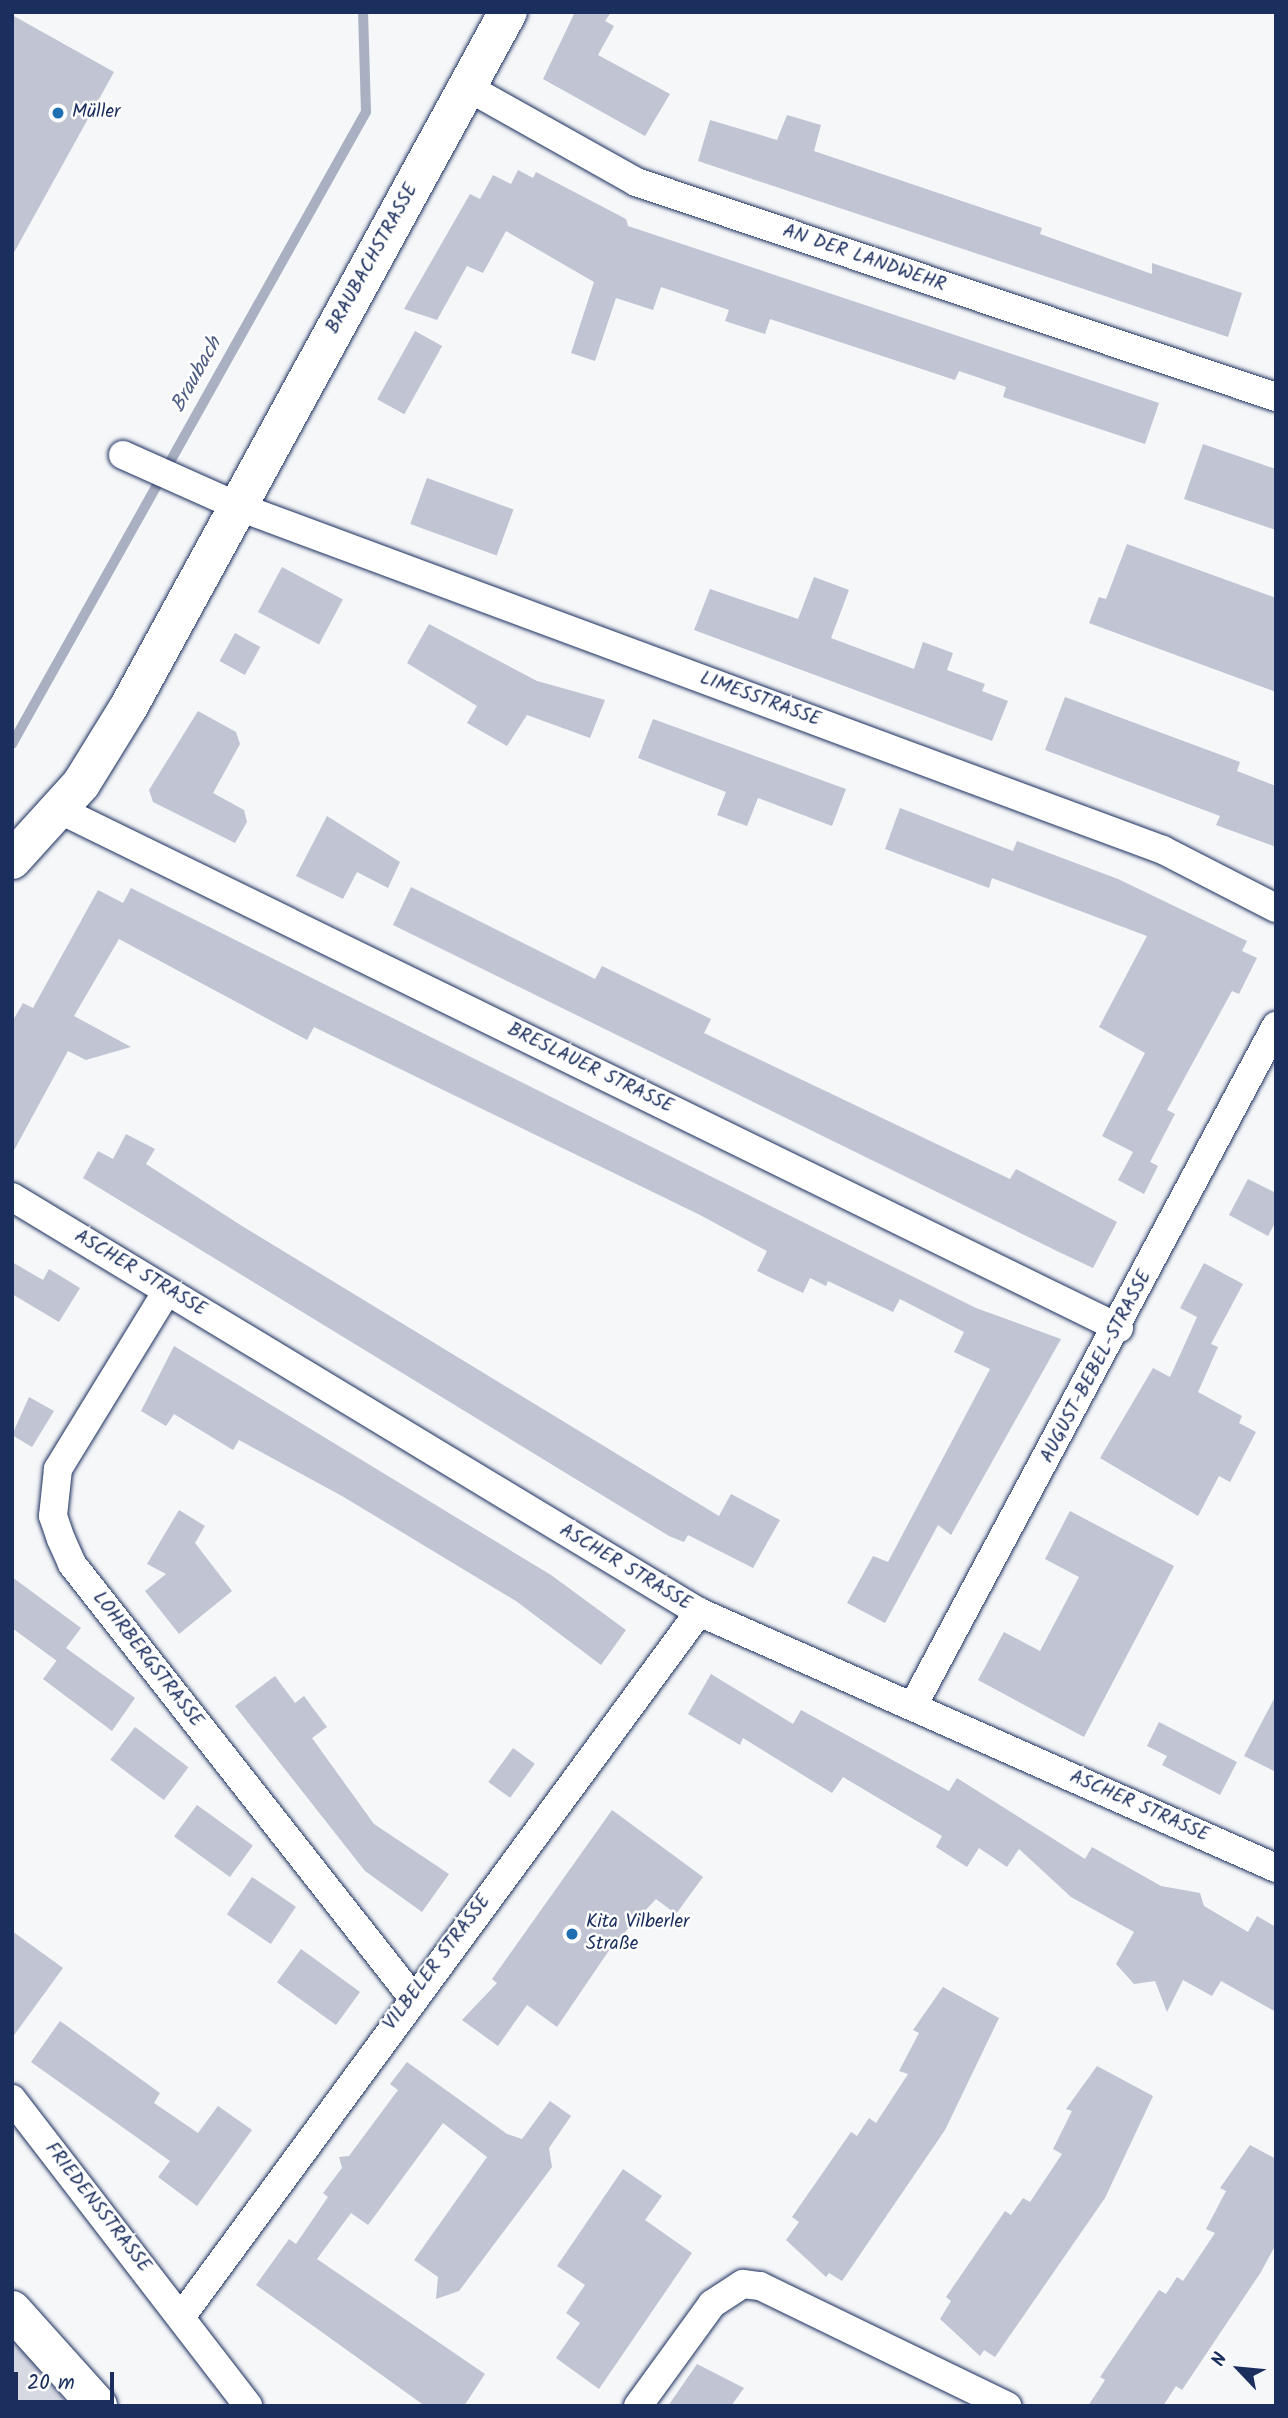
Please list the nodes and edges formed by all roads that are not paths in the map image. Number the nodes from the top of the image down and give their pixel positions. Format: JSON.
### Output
{"nodes":[{"id":1,"x":508,"y":12,"type":"edge"},
{"id":2,"x":467,"y":87,"type":"junction"},
{"id":3,"x":1276,"y":397,"type":"edge"},
{"id":4,"x":123,"y":455,"type":"dead end"},
{"id":5,"x":239,"y":507,"type":"junction"},
{"id":6,"x":60,"y":810,"type":"junction"},
{"id":7,"x":12,"y":860,"type":"edge"},
{"id":8,"x":1276,"y":908,"type":"edge"},
{"id":9,"x":1276,"y":1026,"type":"edge"},
{"id":10,"x":12,"y":1196,"type":"edge"},
{"id":11,"x":167,"y":1291,"type":"junction"},
{"id":12,"x":1119,"y":1328,"type":"junction"},
{"id":13,"x":699,"y":1612,"type":"junction"},
{"id":14,"x":913,"y":1706,"type":"junction"},
{"id":15,"x":1276,"y":1868,"type":"edge"},
{"id":16,"x":413,"y":1997,"type":"junction"},
{"id":17,"x":12,"y":2099,"type":"edge"},
{"id":18,"x":12,"y":2310,"type":"edge"},
{"id":19,"x":181,"y":2317,"type":"junction"},
{"id":20,"x":98,"y":2406,"type":"edge"},
{"id":21,"x":248,"y":2406,"type":"edge"},
{"id":22,"x":638,"y":2406,"type":"edge"},
{"id":23,"x":1007,"y":2406,"type":"edge"}],
"edges":[{"from":1,"to":2,"type":"street","name":"BRAUBACHSTRASSE"},
{"from":2,"to":3,"type":"street","name":"AN DER LANDWEHR"},
{"from":2,"to":5,"type":"street","name":"BRAUBACHSTRASSE"},
{"from":4,"to":5,"type":"street"},
{"from":5,"to":6,"type":"street","name":"BRAUBACHSTRASSE"},
{"from":5,"to":8,"type":"street","name":"LIMESSTRASSE"},
{"from":6,"to":7,"type":"street","name":"BRAUBACHSTRASSE"},
{"from":6,"to":12,"type":"street","name":"BRESLAUER STRASSE"},
{"from":9,"to":12,"type":"street","name":"AUGUST-BEBEL-STRASSE"},
{"from":10,"to":11,"type":"street","name":"ASCHER STRASSE"},
{"from":11,"to":13,"type":"street","name":"ASCHER STRASSE"},
{"from":11,"to":16,"type":"street","name":"LOHRBERGSTRASSE"},
{"from":12,"to":14,"type":"street","name":"AUGUST-BEBEL-STRASSE"},
{"from":13,"to":14,"type":"street","name":"ASCHER STRASSE"},
{"from":13,"to":16,"type":"street","name":"VILBELER STRASSE"},
{"from":14,"to":15,"type":"street","name":"ASCHER STRASSE"},
{"from":16,"to":19,"type":"street","name":"VILBELER STRASSE"},
{"from":17,"to":19,"type":"street","name":"FRIEDENSSTRASSE"},
{"from":18,"to":20,"type":"street"},
{"from":19,"to":21,"type":"street","name":"FRIEDENSSTRASSE"},
{"from":22,"to":23,"type":"street"}]}
